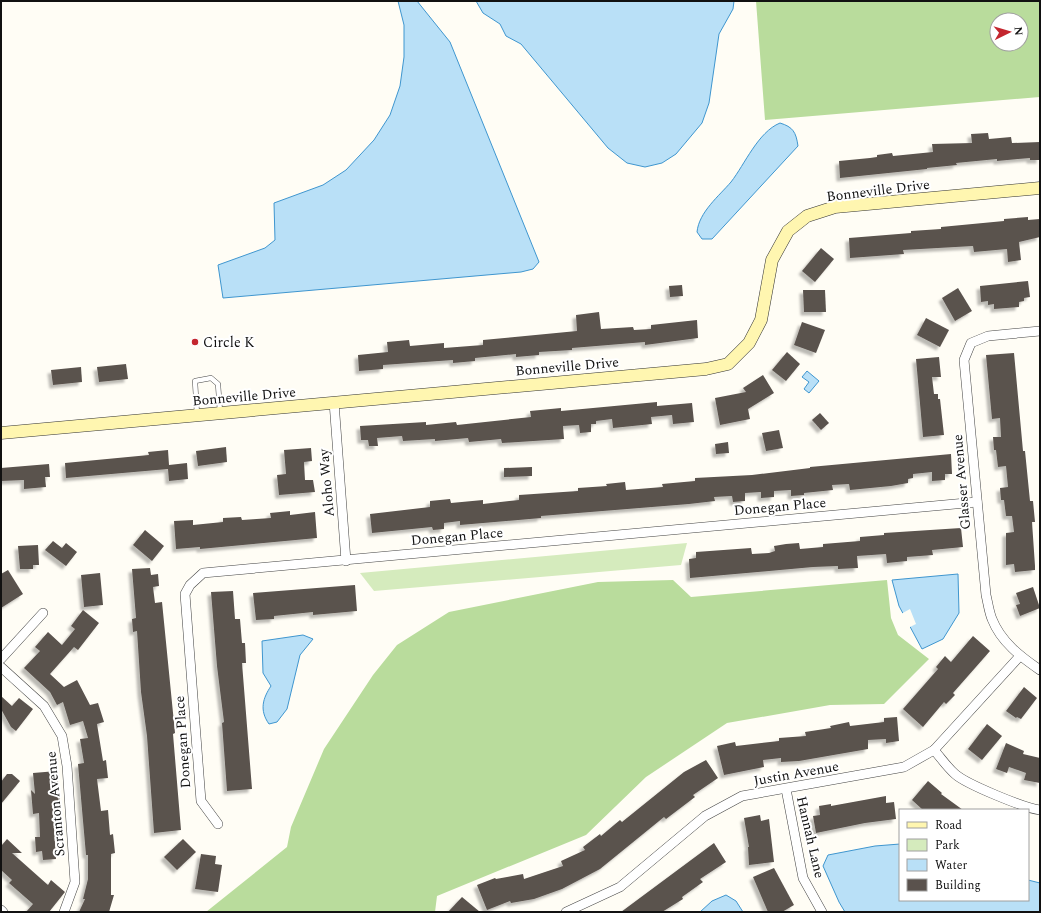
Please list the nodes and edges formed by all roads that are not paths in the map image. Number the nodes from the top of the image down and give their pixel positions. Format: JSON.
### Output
{"nodes":[{"id":1,"x":1040,"y":188,"type":"edge"},
{"id":2,"x":1040,"y":331,"type":"edge"},
{"id":3,"x":334,"y":402,"type":"junction"},
{"id":4,"x":220,"y":413,"type":"junction"},
{"id":5,"x":197,"y":415,"type":"junction"},
{"id":6,"x":1,"y":433,"type":"edge"},
{"id":7,"x":977,"y":502,"type":"junction"},
{"id":8,"x":346,"y":561,"type":"junction"},
{"id":9,"x":43,"y":613,"type":"dead end"},
{"id":10,"x":1019,"y":657,"type":"junction"},
{"id":11,"x":1,"y":660,"type":"edge"},
{"id":12,"x":1,"y":668,"type":"edge"},
{"id":13,"x":1040,"y":670,"type":"edge"},
{"id":14,"x":934,"y":750,"type":"junction"},
{"id":15,"x":786,"y":789,"type":"junction"},
{"id":16,"x":1040,"y":810,"type":"edge"},
{"id":17,"x":218,"y":824,"type":"dead end"},
{"id":18,"x":64,"y":912,"type":"edge"},
{"id":19,"x":566,"y":912,"type":"edge"},
{"id":20,"x":822,"y":912,"type":"edge"}],
"edges":[{"from":1,"to":3,"type":"street","name":"Bonneville Drive"},
{"from":2,"to":7,"type":"street","name":"Glasser Avenue"},
{"from":3,"to":4,"type":"street","name":"Bonneville Drive"},
{"from":3,"to":8,"type":"street","name":"Aloho Way"},
{"from":4,"to":5,"type":"street","name":"Bonneville Drive"},
{"from":4,"to":5,"type":"lane"},
{"from":5,"to":6,"type":"street","name":"Bonneville Drive"},
{"from":7,"to":8,"type":"street","name":"Donegan Place"},
{"from":7,"to":10,"type":"street","name":"Glasser Avenue"},
{"from":8,"to":17,"type":"street","name":"Donegan Place"},
{"from":9,"to":11,"type":"street"},
{"from":10,"to":13,"type":"street","name":"Glasser Avenue"},
{"from":10,"to":14,"type":"street","name":"Justin Avenue"},
{"from":12,"to":18,"type":"street","name":"Scranton Avenue"},
{"from":14,"to":15,"type":"street","name":"Justin Avenue"},
{"from":14,"to":16,"type":"street"},
{"from":15,"to":19,"type":"street","name":"Justin Avenue"},
{"from":15,"to":20,"type":"street","name":"Hannah Lane"}]}
